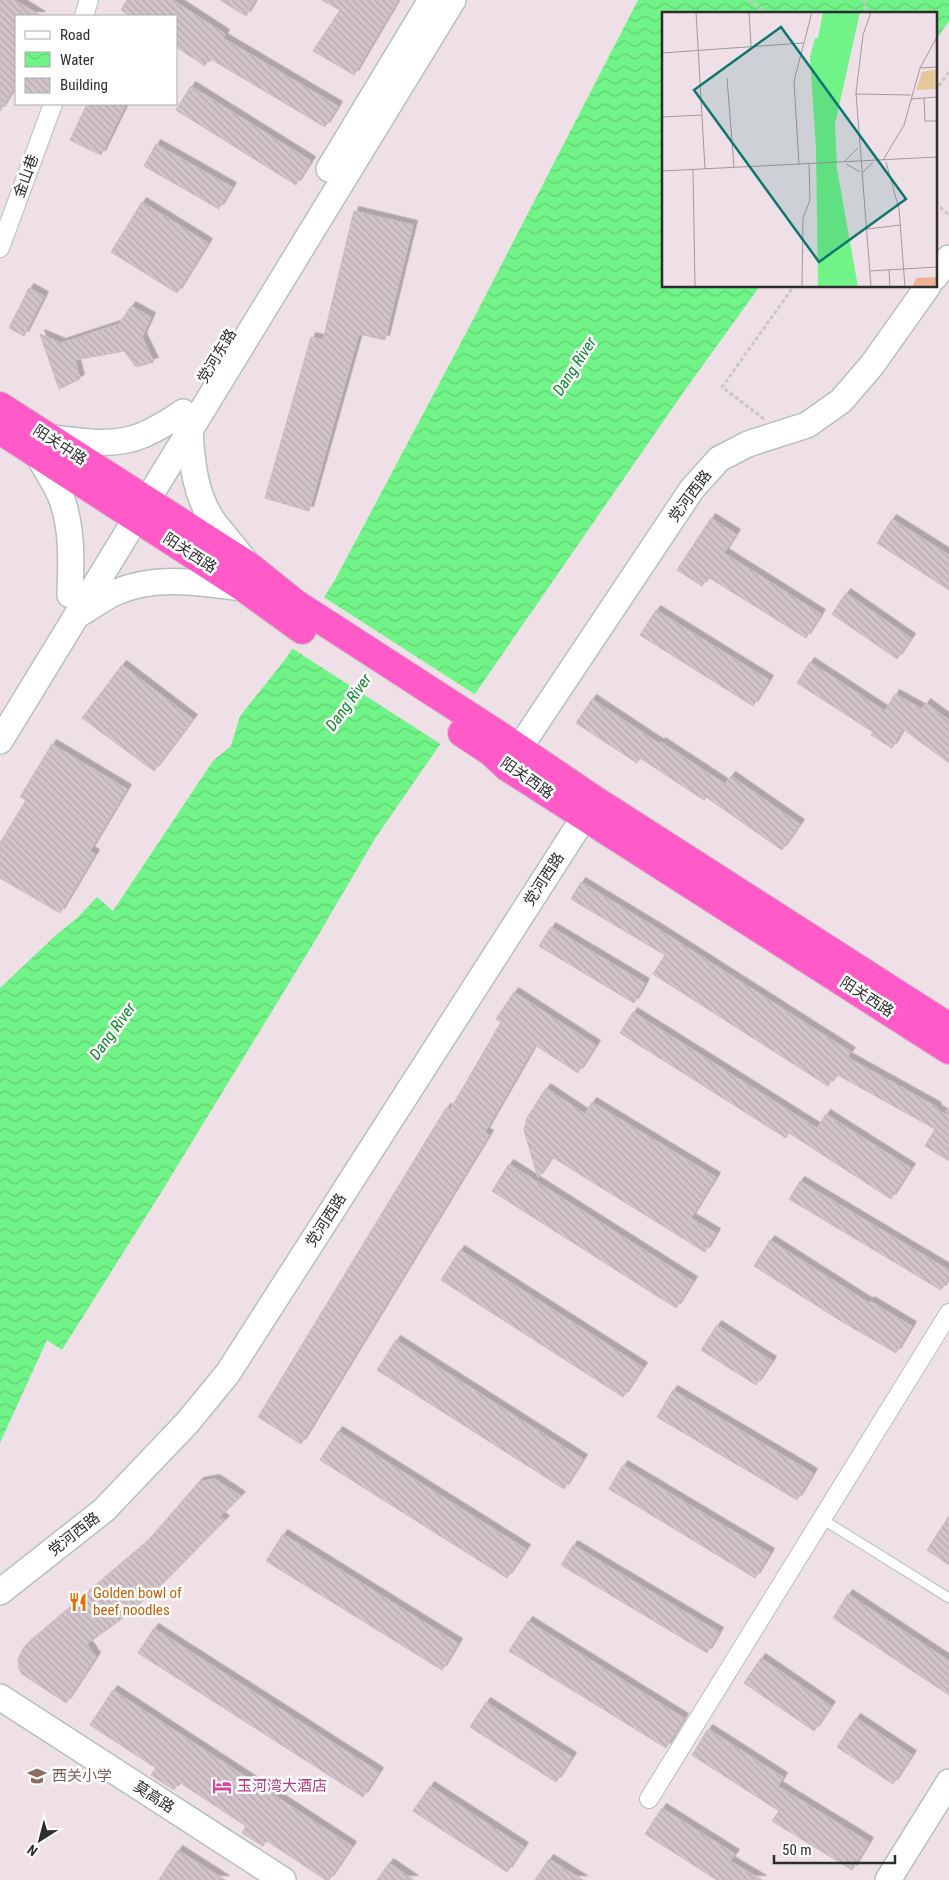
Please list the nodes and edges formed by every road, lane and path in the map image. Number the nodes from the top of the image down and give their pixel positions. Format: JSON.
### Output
{"nodes":[{"id":1,"x":90,"y":0,"type":"edge"},
{"id":2,"x":431,"y":0,"type":"edge"},
{"id":3,"x":453,"y":0,"type":"edge"},
{"id":4,"x":749,"y":0,"type":"edge"},
{"id":5,"x":766,"y":12,"type":"edge"},
{"id":6,"x":84,"y":15,"type":"edge"},
{"id":7,"x":949,"y":72,"type":"edge"},
{"id":8,"x":936,"y":90,"type":"edge"},
{"id":9,"x":53,"y":105,"type":"edge"},
{"id":10,"x":936,"y":204,"type":"edge"},
{"id":11,"x":949,"y":215,"type":"edge"},
{"id":12,"x":0,"y":248,"type":"edge"},
{"id":13,"x":949,"y":258,"type":"edge"},
{"id":14,"x":936,"y":276,"type":"edge"},
{"id":15,"x":793,"y":288,"type":"edge"},
{"id":16,"x":927,"y":288,"type":"edge"},
{"id":17,"x":0,"y":406,"type":"edge"},
{"id":18,"x":186,"y":422,"type":"junction"},
{"id":19,"x":0,"y":430,"type":"edge"},
{"id":20,"x":782,"y":433,"type":"junction"},
{"id":21,"x":43,"y":446,"type":"junction"},
{"id":22,"x":128,"y":501,"type":"junction"},
{"id":23,"x":246,"y":577,"type":"junction"},
{"id":24,"x":73,"y":605,"type":"junction"},
{"id":25,"x":0,"y":712,"type":"edge"},
{"id":26,"x":0,"y":741,"type":"edge"},
{"id":27,"x":504,"y":751,"type":"junction"},
{"id":28,"x":590,"y":808,"type":"junction"},
{"id":29,"x":949,"y":1027,"type":"edge"},
{"id":30,"x":949,"y":1050,"type":"edge"},
{"id":31,"x":949,"y":1313,"type":"edge"},
{"id":32,"x":822,"y":1519,"type":"junction"},
{"id":33,"x":0,"y":1592,"type":"edge"},
{"id":34,"x":949,"y":1598,"type":"edge"},
{"id":35,"x":0,"y":1697,"type":"edge"},
{"id":36,"x":949,"y":1782,"type":"edge"},
{"id":37,"x":649,"y":1799,"type":"dead end"},
{"id":38,"x":284,"y":1880,"type":"edge"},
{"id":39,"x":888,"y":1880,"type":"edge"}],
"edges":[{"from":1,"to":6,"type":"street"},
{"from":2,"to":18,"type":"street","name":"党河东路"},
{"from":3,"to":18,"type":"street"},
{"from":4,"to":5,"type":"path"},
{"from":7,"to":8,"type":"path"},
{"from":9,"to":12,"type":"street","name":"金山巷"},
{"from":10,"to":11,"type":"path"},
{"from":13,"to":14,"type":"street"},
{"from":15,"to":20,"type":"path"},
{"from":16,"to":20,"type":"street","name":"党河西路"},
{"from":17,"to":21,"type":"highway","name":"阳关中路"},
{"from":18,"to":21,"type":"street"},
{"from":18,"to":22,"type":"street","name":"党河东路"},
{"from":18,"to":23,"type":"street"},
{"from":19,"to":21,"type":"highway","name":"阳关中路"},
{"from":20,"to":27,"type":"street","name":"党河西路"},
{"from":21,"to":22,"type":"highway","name":"阳关中路"},
{"from":21,"to":24,"type":"street"},
{"from":22,"to":23,"type":"highway","name":"阳关西路"},
{"from":22,"to":24,"type":"street","name":"党河东路"},
{"from":23,"to":24,"type":"street"},
{"from":23,"to":27,"type":"highway","name":"阳关西路"},
{"from":24,"to":25,"type":"street","name":"党河东路"},
{"from":24,"to":26,"type":"street","name":"党河东路"},
{"from":27,"to":28,"type":"highway","name":"阳关西路"},
{"from":28,"to":29,"type":"highway","name":"阳关西路"},
{"from":28,"to":30,"type":"highway","name":"阳关西路"},
{"from":28,"to":33,"type":"street","name":"党河西路"},
{"from":31,"to":32,"type":"street"},
{"from":32,"to":34,"type":"lane"},
{"from":32,"to":37,"type":"street"},
{"from":35,"to":38,"type":"street","name":"莫高路"},
{"from":36,"to":39,"type":"street"}]}
